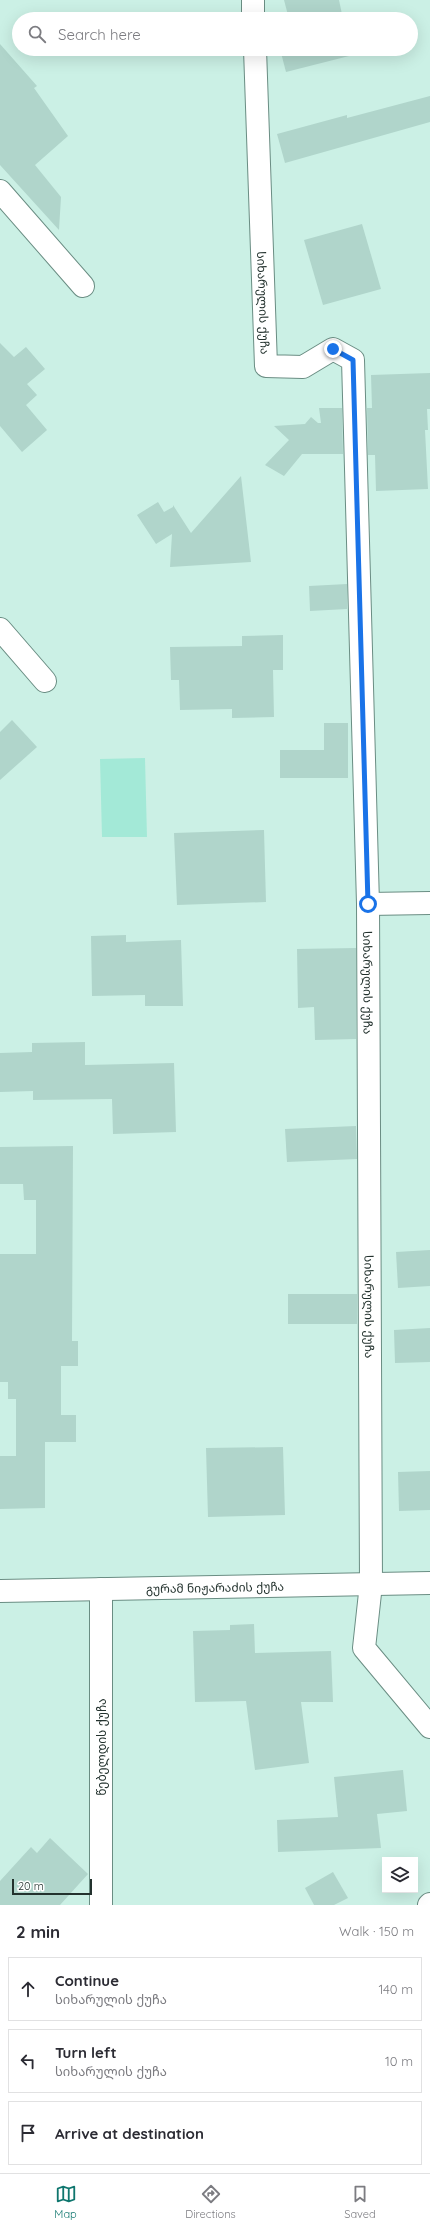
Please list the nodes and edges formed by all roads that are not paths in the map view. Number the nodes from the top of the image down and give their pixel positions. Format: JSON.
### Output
{"nodes":[{"id":1,"x":253,"y":0,"type":"edge"},
{"id":2,"x":253,"y":12,"type":"edge"},
{"id":3,"x":254,"y":56,"type":"edge"},
{"id":4,"x":0,"y":191,"type":"edge"},
{"id":5,"x":83,"y":286,"type":"dead end"},
{"id":6,"x":0,"y":629,"type":"edge"},
{"id":7,"x":45,"y":681,"type":"dead end"},
{"id":8,"x":368,"y":904,"type":"junction"},
{"id":9,"x":430,"y":904,"type":"edge"},
{"id":10,"x":430,"y":1583,"type":"edge"},
{"id":11,"x":371,"y":1584,"type":"junction"},
{"id":12,"x":101,"y":1590,"type":"junction"},
{"id":13,"x":0,"y":1591,"type":"edge"},
{"id":14,"x":430,"y":1727,"type":"edge"},
{"id":15,"x":101,"y":1905,"type":"edge"}],
"edges":[{"from":1,"to":2,"type":"street"},
{"from":3,"to":8,"type":"street","name":"სიხარულის ქუჩა"},
{"from":4,"to":5,"type":"street"},
{"from":6,"to":7,"type":"street"},
{"from":8,"to":9,"type":"street"},
{"from":8,"to":11,"type":"street","name":"სიხარულის ქუჩა"},
{"from":10,"to":11,"type":"street","name":"გურამ ნიჟარაძის ქუჩა"},
{"from":11,"to":12,"type":"street","name":"გურამ ნიჟარაძის ქუჩა"},
{"from":11,"to":14,"type":"street","name":"სიხარულის ქუჩა"},
{"from":12,"to":13,"type":"street","name":"გურამ ნიჟარაძის ქუჩა"},
{"from":12,"to":15,"type":"street","name":"წებელდის ქუჩა"}]}
